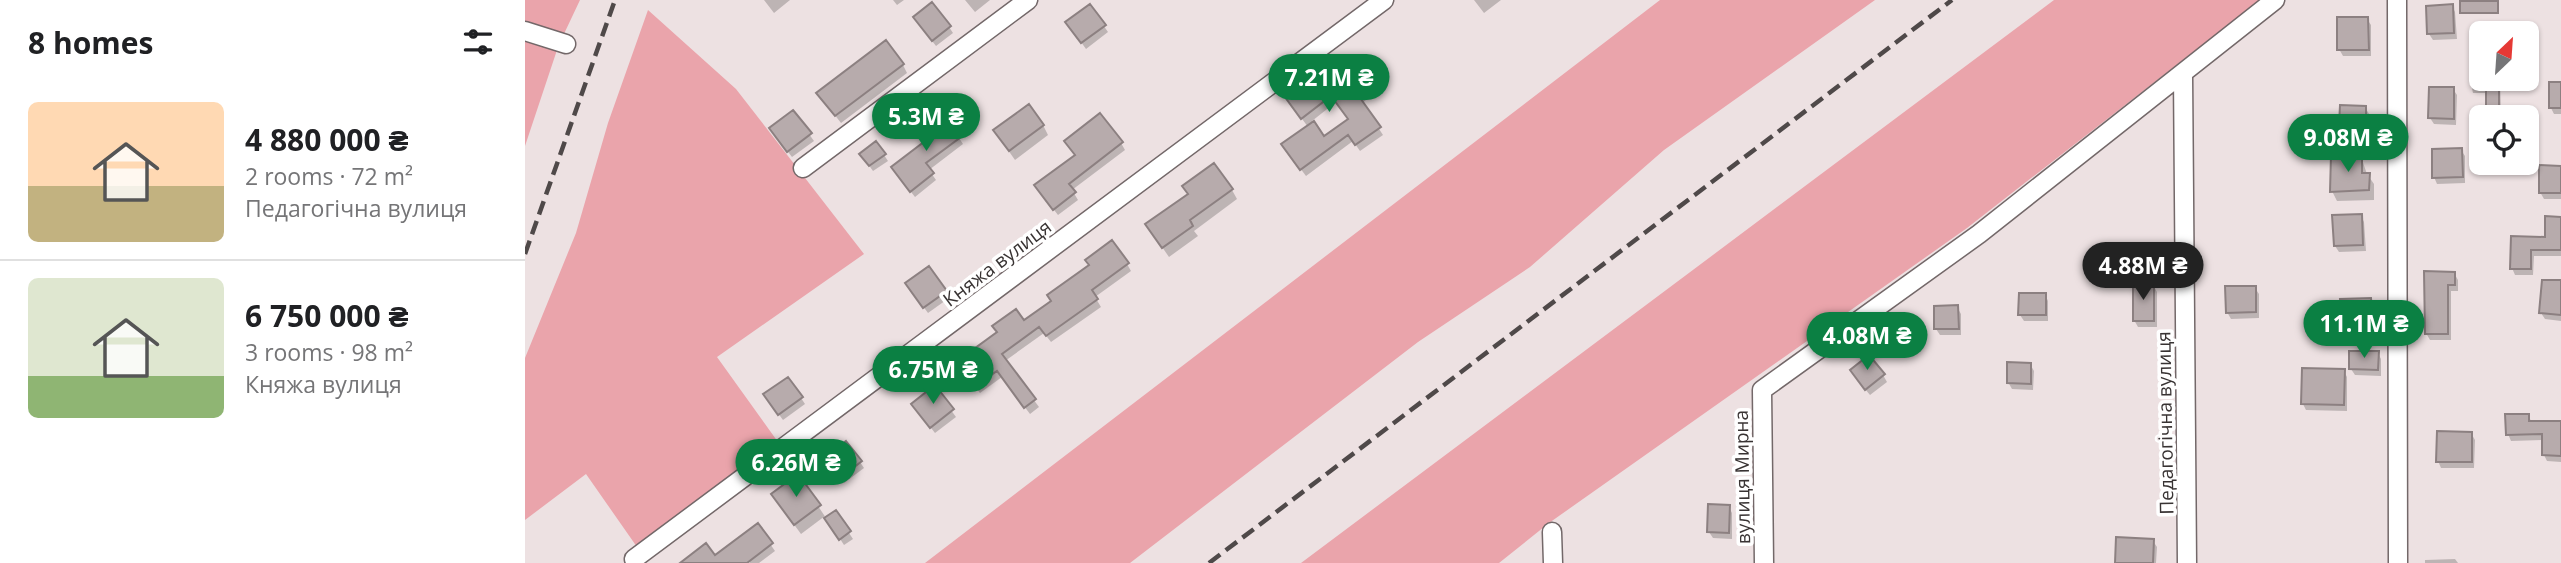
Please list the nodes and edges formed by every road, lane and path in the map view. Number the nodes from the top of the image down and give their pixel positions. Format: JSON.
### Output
{"nodes":[{"id":1,"x":1028,"y":0,"type":"edge"},
{"id":2,"x":1384,"y":0,"type":"edge"},
{"id":3,"x":2275,"y":0,"type":"edge"},
{"id":4,"x":2397,"y":0,"type":"edge"},
{"id":5,"x":525,"y":31,"type":"edge"},
{"id":6,"x":566,"y":44,"type":"dead end"},
{"id":7,"x":2182,"y":74,"type":"junction"},
{"id":8,"x":803,"y":168,"type":"dead end"},
{"id":9,"x":1552,"y":532,"type":"dead end"},
{"id":10,"x":634,"y":559,"type":"dead end"},
{"id":11,"x":1553,"y":563,"type":"edge"},
{"id":12,"x":1764,"y":563,"type":"edge"},
{"id":13,"x":2187,"y":563,"type":"edge"},
{"id":14,"x":2398,"y":563,"type":"edge"}],
"edges":[{"from":1,"to":8,"type":"street"},
{"from":2,"to":10,"type":"street","name":"Княжа вулиця"},
{"from":3,"to":7,"type":"street"},
{"from":4,"to":14,"type":"street"},
{"from":5,"to":6,"type":"street"},
{"from":7,"to":12,"type":"street","name":"вулиця Мирна"},
{"from":7,"to":13,"type":"street","name":"Педагогічна вулиця"},
{"from":9,"to":11,"type":"street"}]}
